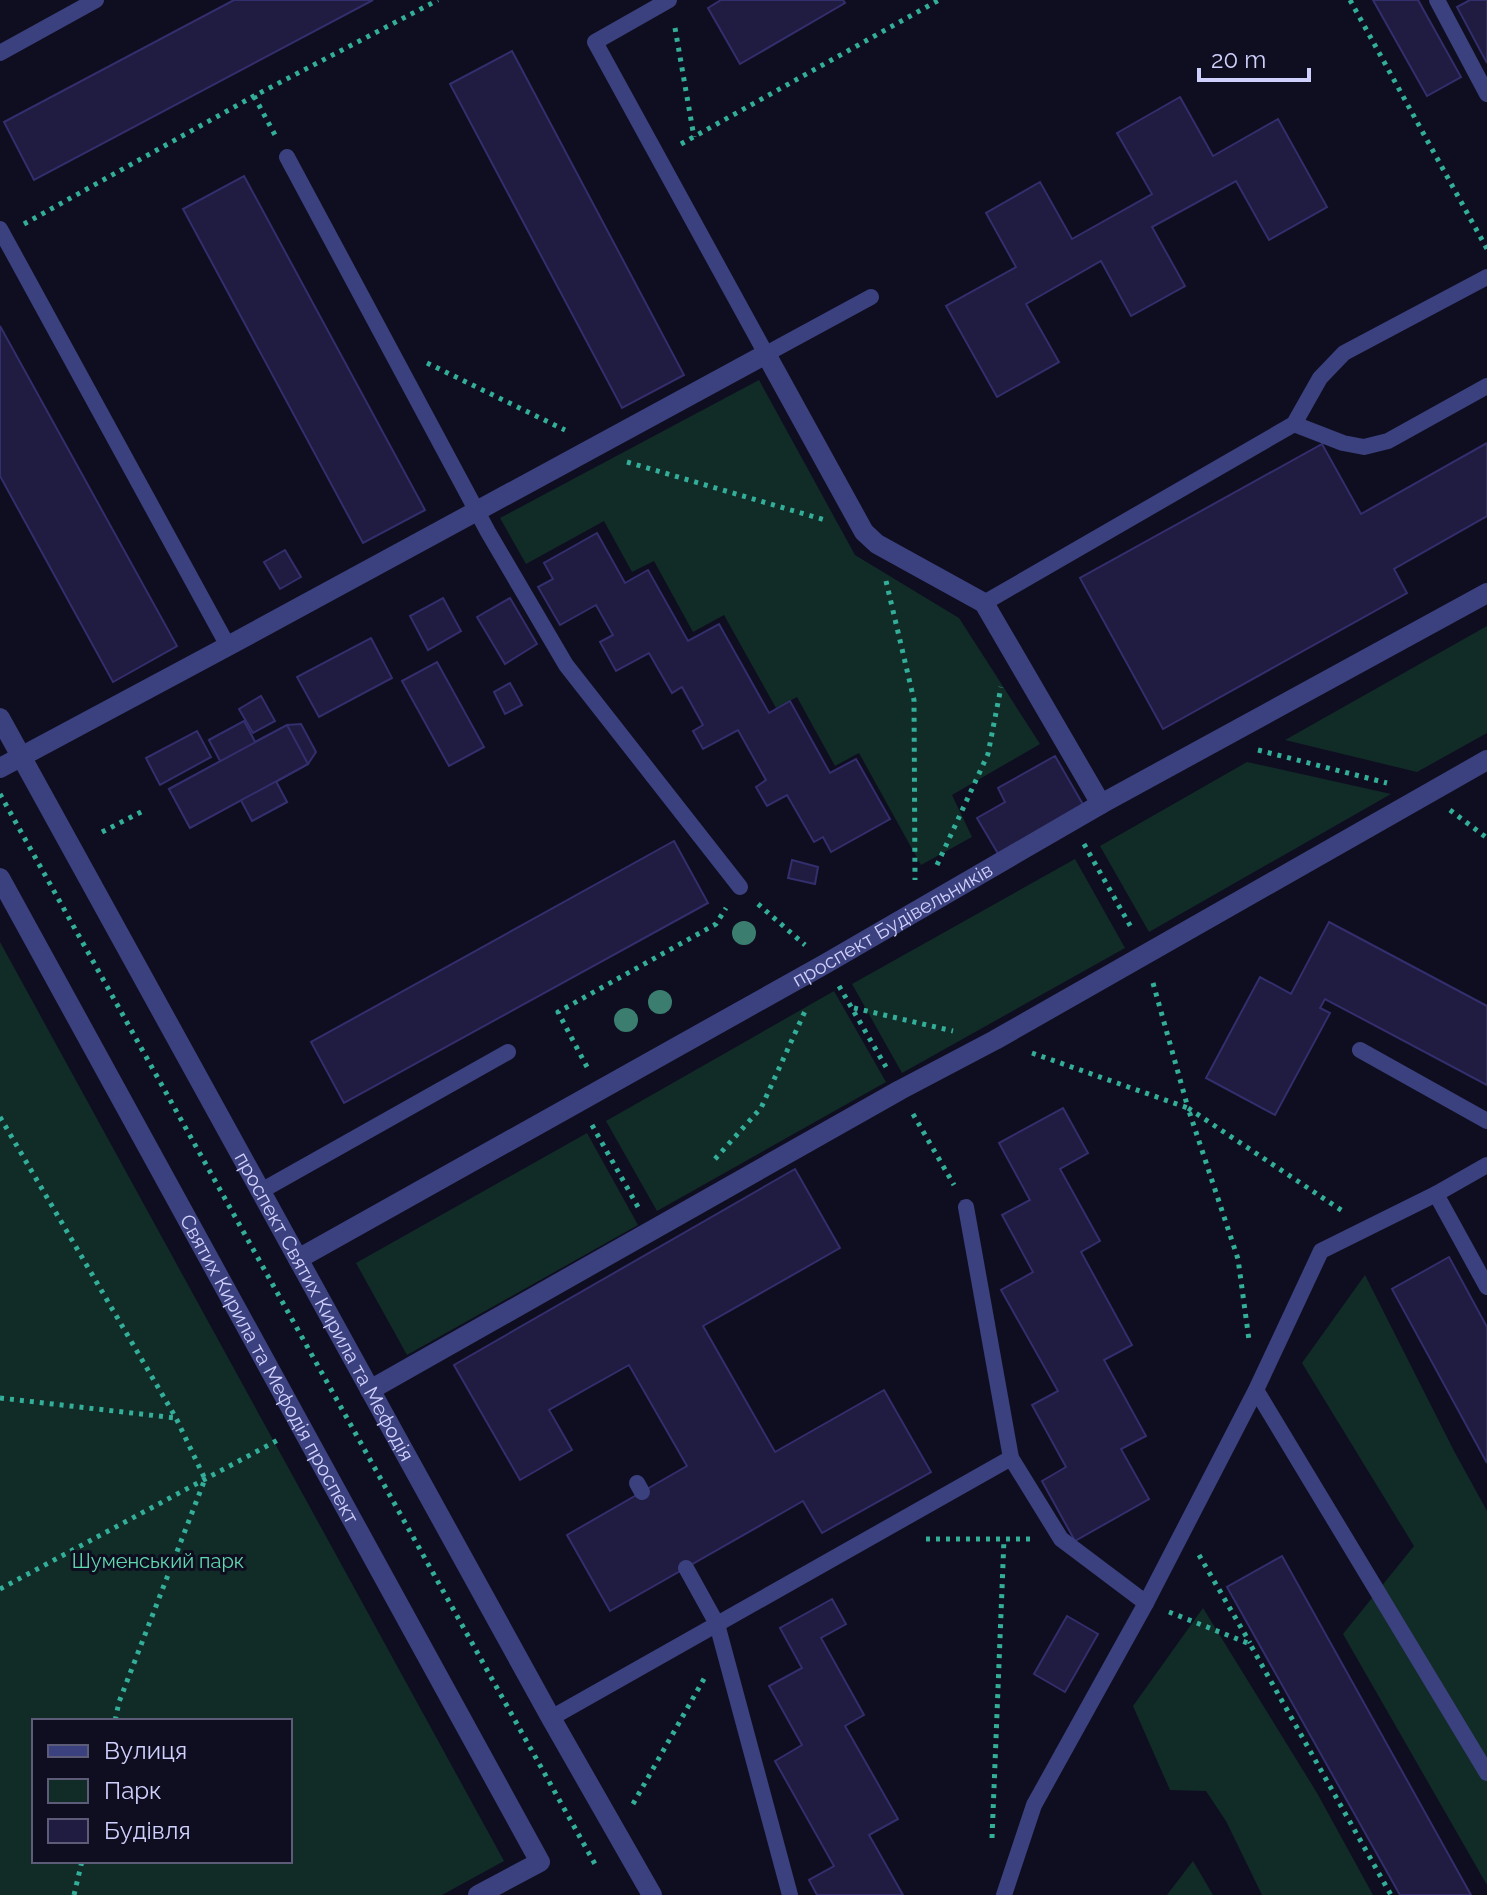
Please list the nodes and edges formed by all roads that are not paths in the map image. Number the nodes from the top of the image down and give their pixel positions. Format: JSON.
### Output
{"nodes":[{"id":1,"x":96,"y":0,"type":"edge"},
{"id":2,"x":1437,"y":0,"type":"edge"},
{"id":3,"x":671,"y":8,"type":"edge"},
{"id":4,"x":0,"y":53,"type":"edge"},
{"id":5,"x":1487,"y":94,"type":"edge"},
{"id":6,"x":287,"y":157,"type":"road end"},
{"id":7,"x":2,"y":232,"type":"edge"},
{"id":8,"x":1487,"y":277,"type":"edge"},
{"id":9,"x":871,"y":297,"type":"dead end"},
{"id":10,"x":766,"y":354,"type":"junction"},
{"id":11,"x":1487,"y":386,"type":"edge"},
{"id":12,"x":1294,"y":424,"type":"junction"},
{"id":13,"x":476,"y":510,"type":"junction"},
{"id":14,"x":1487,"y":593,"type":"edge"},
{"id":15,"x":984,"y":603,"type":"junction"},
{"id":16,"x":228,"y":646,"type":"junction"},
{"id":17,"x":0,"y":718,"type":"edge"},
{"id":18,"x":21,"y":756,"type":"junction"},
{"id":19,"x":1487,"y":760,"type":"edge"},
{"id":20,"x":0,"y":768,"type":"edge"},
{"id":21,"x":1101,"y":804,"type":"junction"},
{"id":22,"x":0,"y":878,"type":"edge"},
{"id":23,"x":740,"y":887,"type":"road end"},
{"id":24,"x":1360,"y":1050,"type":"dead end"},
{"id":25,"x":508,"y":1052,"type":"dead end"},
{"id":26,"x":1487,"y":1121,"type":"edge"},
{"id":27,"x":1487,"y":1165,"type":"edge"},
{"id":28,"x":261,"y":1191,"type":"junction"},
{"id":29,"x":1436,"y":1194,"type":"junction"},
{"id":30,"x":966,"y":1207,"type":"road end"},
{"id":31,"x":298,"y":1259,"type":"junction"},
{"id":32,"x":1487,"y":1287,"type":"edge"},
{"id":33,"x":370,"y":1390,"type":"junction"},
{"id":34,"x":1256,"y":1390,"type":"junction"},
{"id":35,"x":1011,"y":1458,"type":"junction"},
{"id":36,"x":686,"y":1568,"type":"dead end"},
{"id":37,"x":1146,"y":1603,"type":"junction"},
{"id":38,"x":717,"y":1624,"type":"junction"},
{"id":39,"x":551,"y":1718,"type":"junction"},
{"id":40,"x":1487,"y":1773,"type":"edge"},
{"id":41,"x":478,"y":1895,"type":"edge"},
{"id":42,"x":652,"y":1895,"type":"edge"},
{"id":43,"x":790,"y":1895,"type":"edge"},
{"id":44,"x":1004,"y":1895,"type":"edge"}],
"edges":[{"from":1,"to":4,"type":"lane"},
{"from":2,"to":5,"type":"lane"},
{"from":3,"to":10,"type":"lane"},
{"from":6,"to":13,"type":"lane"},
{"from":7,"to":16,"type":"lane"},
{"from":8,"to":12,"type":"lane"},
{"from":9,"to":10,"type":"lane"},
{"from":10,"to":13,"type":"street"},
{"from":10,"to":15,"type":"street"},
{"from":11,"to":12,"type":"lane"},
{"from":12,"to":15,"type":"lane"},
{"from":13,"to":16,"type":"street"},
{"from":13,"to":23,"type":"lane"},
{"from":14,"to":21,"type":"street","name":"проспект Будівельників"},
{"from":15,"to":21,"type":"street"},
{"from":16,"to":18,"type":"street"},
{"from":17,"to":18,"type":"street","name":"проспект Святих Кирила та Мефодія"},
{"from":18,"to":20,"type":"street"},
{"from":18,"to":28,"type":"street","name":"проспект Святих Кирила та Мефодія"},
{"from":19,"to":33,"type":"street"},
{"from":21,"to":31,"type":"street","name":"проспект Будівельників"},
{"from":22,"to":41,"type":"street","name":"Святих Кирила та Мефодія проспект"},
{"from":24,"to":26,"type":"lane"},
{"from":25,"to":28,"type":"lane"},
{"from":27,"to":29,"type":"lane"},
{"from":28,"to":31,"type":"street","name":"проспект Святих Кирила та Мефодія"},
{"from":29,"to":32,"type":"lane"},
{"from":29,"to":34,"type":"lane"},
{"from":30,"to":35,"type":"lane"},
{"from":31,"to":33,"type":"street","name":"проспект Святих Кирила та Мефодія"},
{"from":33,"to":39,"type":"street","name":"проспект Святих Кирила та Мефодія"},
{"from":34,"to":37,"type":"lane"},
{"from":34,"to":40,"type":"lane"},
{"from":35,"to":37,"type":"lane"},
{"from":35,"to":38,"type":"lane"},
{"from":36,"to":38,"type":"lane"},
{"from":37,"to":44,"type":"lane"},
{"from":38,"to":39,"type":"lane"},
{"from":38,"to":43,"type":"lane"},
{"from":39,"to":42,"type":"street","name":"проспект Святих Кирила та Мефодія"}]}
